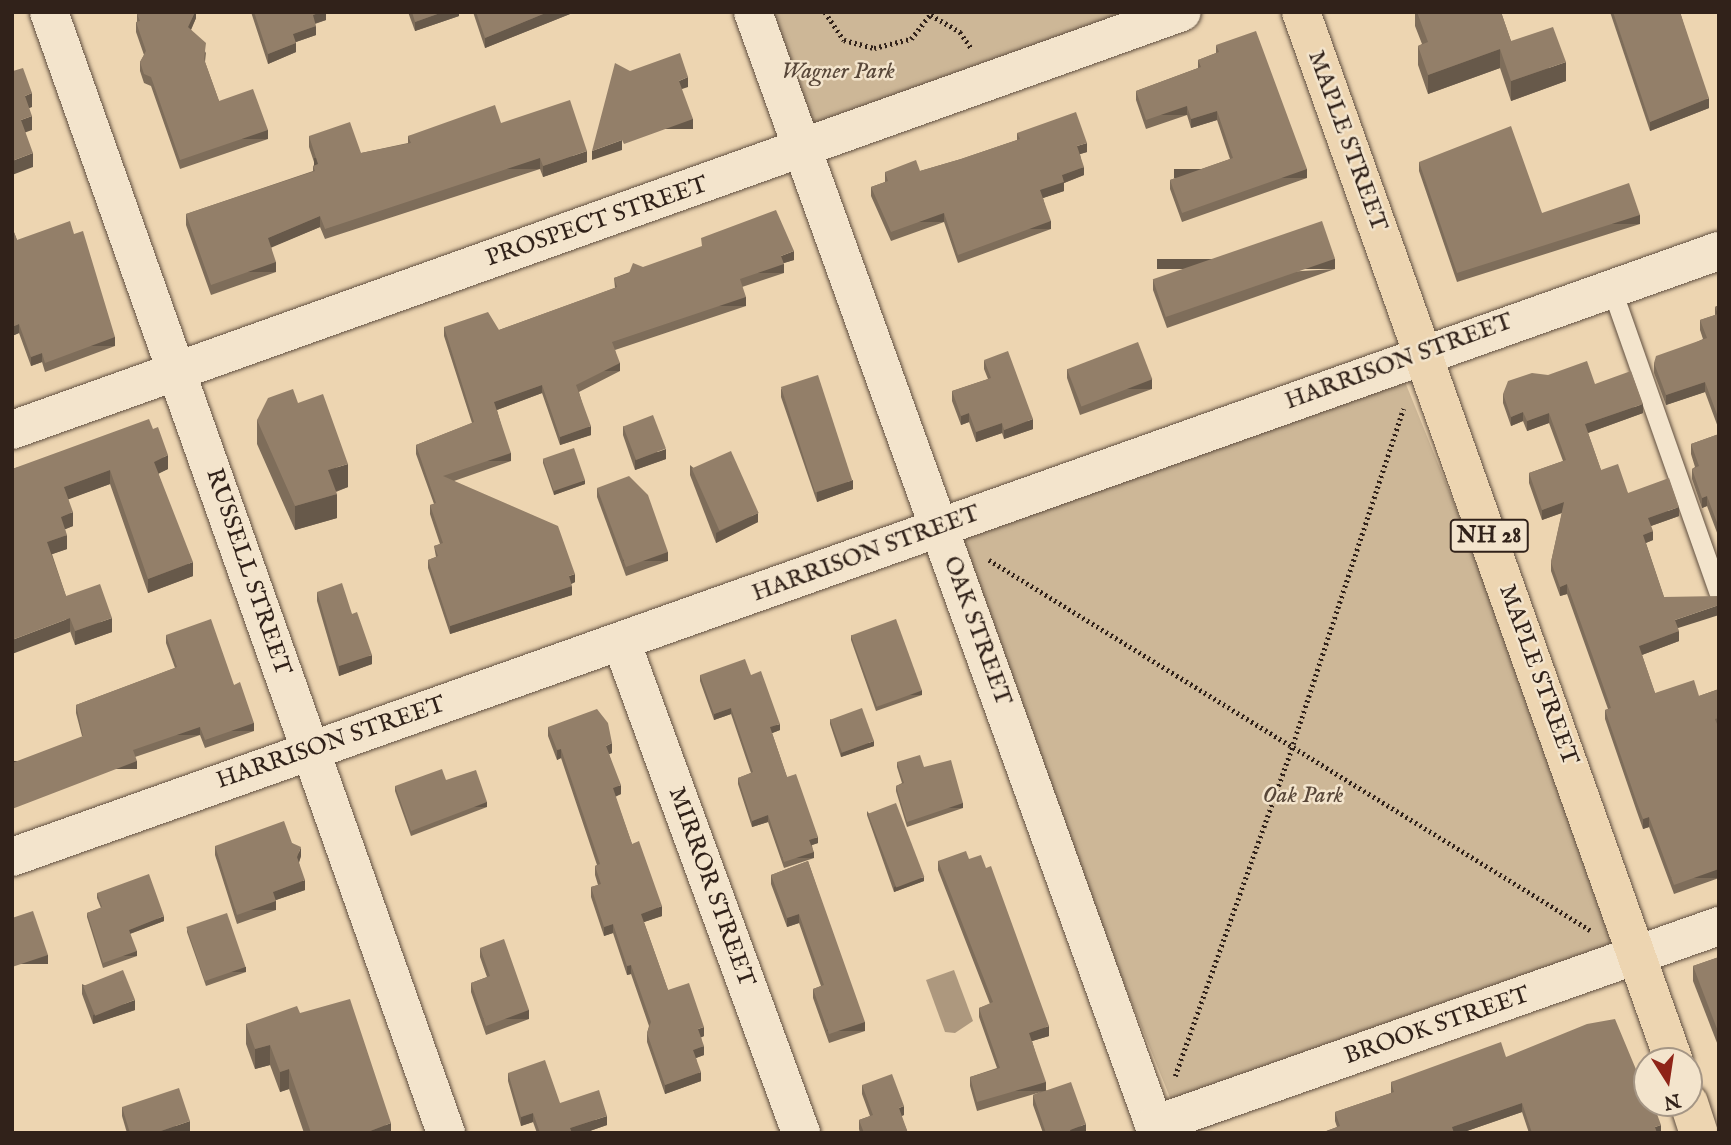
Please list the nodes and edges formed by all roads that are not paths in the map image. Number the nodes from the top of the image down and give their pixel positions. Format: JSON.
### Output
{"nodes":[{"id":1,"x":49,"y":12,"type":"edge"},
{"id":2,"x":752,"y":12,"type":"edge"},
{"id":3,"x":1182,"y":12,"type":"edge"},
{"id":4,"x":1301,"y":12,"type":"edge"},
{"id":5,"x":802,"y":149,"type":"junction"},
{"id":6,"x":1719,"y":251,"type":"edge"},
{"id":7,"x":1611,"y":287,"type":"junction"},
{"id":8,"x":1423,"y":353,"type":"junction"},
{"id":9,"x":178,"y":370,"type":"junction"},
{"id":10,"x":12,"y":430,"type":"edge"},
{"id":11,"x":940,"y":528,"type":"junction"},
{"id":12,"x":1719,"y":593,"type":"edge"},
{"id":13,"x":621,"y":641,"type":"junction"},
{"id":14,"x":310,"y":749,"type":"junction"},
{"id":15,"x":12,"y":858,"type":"edge"},
{"id":16,"x":1719,"y":926,"type":"edge"},
{"id":17,"x":1638,"y":954,"type":"junction"},
{"id":18,"x":1669,"y":1047,"type":"edge"},
{"id":19,"x":1156,"y":1129,"type":"edge"},
{"id":20,"x":446,"y":1133,"type":"edge"},
{"id":21,"x":801,"y":1133,"type":"edge"}],
"edges":[{"from":1,"to":9,"type":"street","name":"RUSSELL STREET"},
{"from":2,"to":5,"type":"street","name":"OAK STREET"},
{"from":3,"to":5,"type":"street","name":"PROSPECT STREET"},
{"from":4,"to":8,"type":"main road","name":"MAPLE STREET","number":"NH 28"},
{"from":5,"to":9,"type":"street","name":"PROSPECT STREET"},
{"from":5,"to":11,"type":"street","name":"OAK STREET"},
{"from":6,"to":7,"type":"street","name":"HARRISON STREET"},
{"from":7,"to":8,"type":"street","name":"HARRISON STREET"},
{"from":7,"to":12,"type":"lane"},
{"from":8,"to":11,"type":"street","name":"HARRISON STREET"},
{"from":8,"to":17,"type":"main road","name":"MAPLE STREET","number":"NH 28"},
{"from":9,"to":10,"type":"street","name":"PROSPECT STREET"},
{"from":9,"to":14,"type":"street","name":"RUSSELL STREET"},
{"from":11,"to":13,"type":"street","name":"HARRISON STREET"},
{"from":11,"to":19,"type":"street","name":"OAK STREET"},
{"from":13,"to":14,"type":"street","name":"HARRISON STREET"},
{"from":13,"to":21,"type":"street","name":"MIRROR STREET"},
{"from":14,"to":15,"type":"street","name":"HARRISON STREET"},
{"from":14,"to":20,"type":"street","name":"RUSSELL STREET"},
{"from":16,"to":17,"type":"street","name":"BROOK STREET"},
{"from":17,"to":18,"type":"main road","name":"MAPLE STREET","number":"NH 28"},
{"from":17,"to":19,"type":"street","name":"BROOK STREET"}]}
